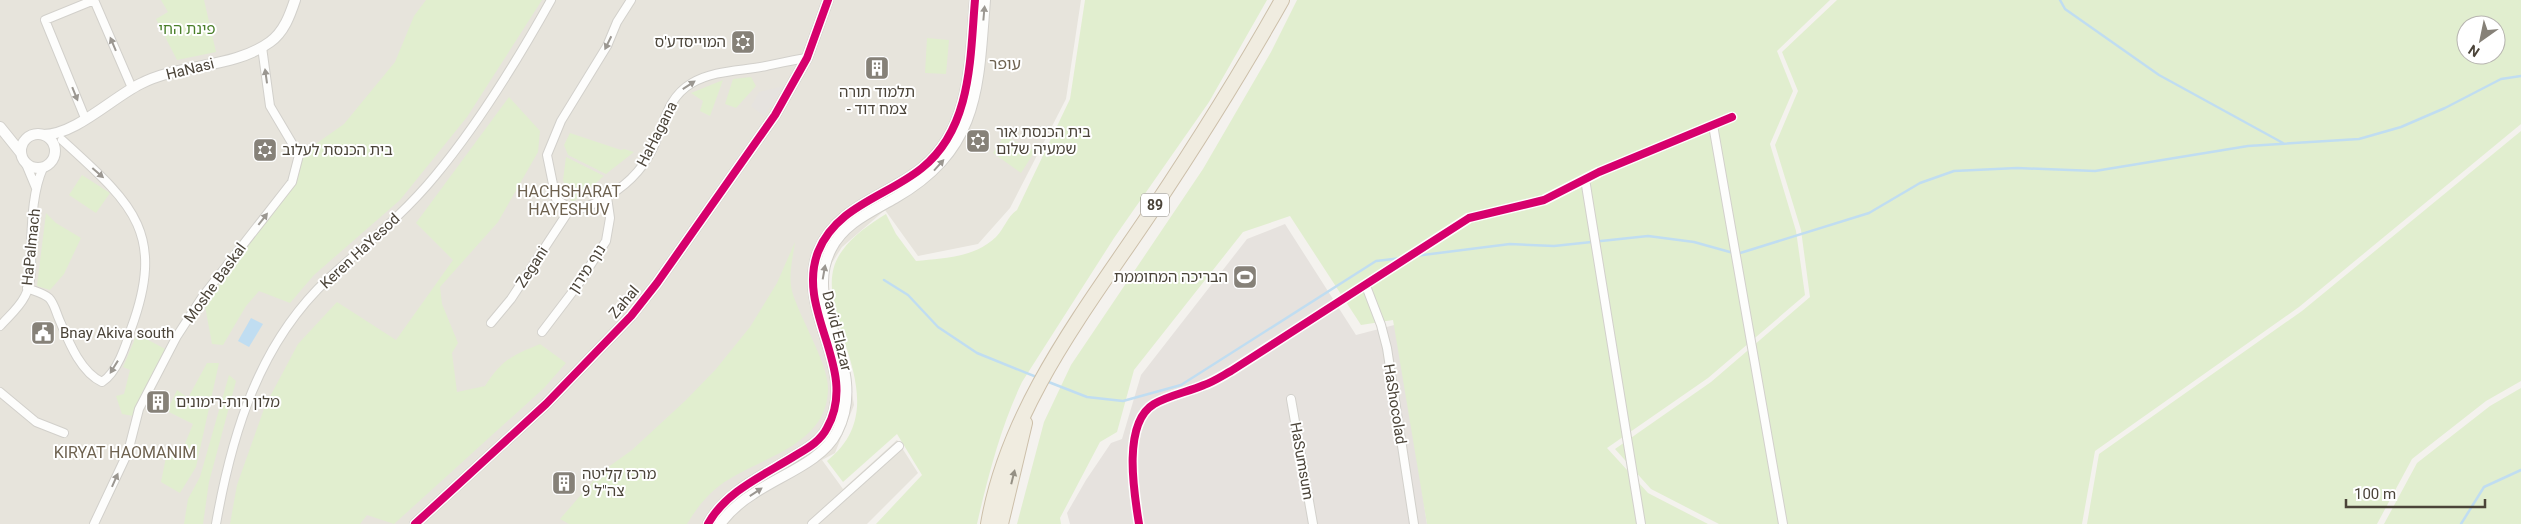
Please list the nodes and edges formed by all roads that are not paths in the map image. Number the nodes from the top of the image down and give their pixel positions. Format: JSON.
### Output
{"nodes":[{"id":1,"x":295,"y":0,"type":"edge"},
{"id":2,"x":551,"y":0,"type":"edge"},
{"id":3,"x":630,"y":0,"type":"edge"},
{"id":4,"x":828,"y":0,"type":"edge"},
{"id":5,"x":975,"y":0,"type":"edge"},
{"id":6,"x":985,"y":0,"type":"edge"},
{"id":7,"x":1282,"y":0,"type":"edge"},
{"id":8,"x":262,"y":47,"type":"junction"},
{"id":9,"x":807,"y":58,"type":"junction"},
{"id":10,"x":132,"y":88,"type":"junction"},
{"id":11,"x":1732,"y":117,"type":"dead end"},
{"id":12,"x":85,"y":118,"type":"junction"},
{"id":13,"x":1713,"y":125,"type":"junction"},
{"id":14,"x":70,"y":128,"type":"junction"},
{"id":15,"x":2,"y":129,"type":"edge"},
{"id":16,"x":43,"y":134,"type":"junction"},
{"id":17,"x":30,"y":136,"type":"junction"},
{"id":18,"x":62,"y":140,"type":"junction"},
{"id":19,"x":56,"y":152,"type":"junction"},
{"id":20,"x":21,"y":153,"type":"junction"},
{"id":21,"x":26,"y":164,"type":"junction"},
{"id":22,"x":43,"y":168,"type":"junction"},
{"id":23,"x":1586,"y":179,"type":"junction"},
{"id":24,"x":37,"y":190,"type":"junction"},
{"id":25,"x":607,"y":197,"type":"junction"},
{"id":26,"x":570,"y":210,"type":"junction"},
{"id":27,"x":1366,"y":286,"type":"junction"},
{"id":28,"x":27,"y":288,"type":"junction"},
{"id":29,"x":491,"y":323,"type":"dead end"},
{"id":30,"x":0,"y":326,"type":"edge"},
{"id":31,"x":542,"y":332,"type":"dead end"},
{"id":32,"x":0,"y":392,"type":"edge"},
{"id":33,"x":1292,"y":399,"type":"dead end"},
{"id":34,"x":1027,"y":410,"type":"junction"},
{"id":35,"x":64,"y":433,"type":"dead end"},
{"id":36,"x":899,"y":446,"type":"dead end"},
{"id":37,"x":987,"y":521,"type":"edge"},
{"id":38,"x":94,"y":524,"type":"edge"},
{"id":39,"x":216,"y":524,"type":"edge"},
{"id":40,"x":415,"y":524,"type":"edge"},
{"id":41,"x":708,"y":524,"type":"edge"},
{"id":42,"x":720,"y":524,"type":"edge"},
{"id":43,"x":812,"y":524,"type":"edge"},
{"id":44,"x":1001,"y":524,"type":"edge"},
{"id":45,"x":1139,"y":524,"type":"edge"},
{"id":46,"x":1313,"y":524,"type":"edge"},
{"id":47,"x":1414,"y":524,"type":"edge"},
{"id":48,"x":1641,"y":524,"type":"edge"},
{"id":49,"x":1783,"y":524,"type":"edge"}],
"edges":[{"from":1,"to":8,"type":"street","name":"HaNasi"},
{"from":2,"to":39,"type":"street","name":"Keren HaYesod"},
{"from":3,"to":26,"type":"street","one_way":true},
{"from":4,"to":9,"type":"street","name":"Zahal"},
{"from":5,"to":41,"type":"street","name":"David Elazar"},
{"from":42,"to":6,"type":"street","name":"David Elazar","one_way":true},
{"from":7,"to":34,"type":"highway","number":"89"},
{"from":8,"to":10,"type":"street","name":"HaNasi"},
{"from":38,"to":8,"type":"street","name":"Moshe Baskal","one_way":true},
{"from":25,"to":9,"type":"street","name":"HaHagana","one_way":true},
{"from":9,"to":40,"type":"street","name":"Zahal"},
{"from":10,"to":12,"type":"street","name":"HaNasi"},
{"from":10,"to":12,"type":"street","one_way":true},
{"from":11,"to":13,"type":"street"},
{"from":12,"to":14,"type":"street","name":"HaNasi"},
{"from":13,"to":23,"type":"street"},
{"from":13,"to":49,"type":"street"},
{"from":14,"to":16,"type":"street","name":"HaNasi"},
{"from":14,"to":18,"type":"street","name":"HaNasi"},
{"from":15,"to":17,"type":"street"},
{"from":15,"to":20,"type":"street"},
{"from":16,"to":17,"type":"street"},
{"from":16,"to":19,"type":"street"},
{"from":17,"to":20,"type":"street"},
{"from":18,"to":19,"type":"street","name":"HaNasi"},
{"from":18,"to":28,"type":"street","one_way":true},
{"from":19,"to":22,"type":"street"},
{"from":20,"to":21,"type":"street"},
{"from":21,"to":22,"type":"street"},
{"from":21,"to":24,"type":"street","name":"HaPalmach"},
{"from":22,"to":24,"type":"street","name":"HaPalmach"},
{"from":23,"to":27,"type":"street"},
{"from":23,"to":48,"type":"street"},
{"from":24,"to":28,"type":"street","name":"HaPalmach"},
{"from":25,"to":26,"type":"street","name":"HaHagana"},
{"from":25,"to":31,"type":"street","name":"נוף מירון"},
{"from":26,"to":29,"type":"street","name":"Zegani"},
{"from":27,"to":45,"type":"street"},
{"from":27,"to":47,"type":"street","name":"HaShocolad"},
{"from":28,"to":30,"type":"street","name":"HaPalmach"},
{"from":32,"to":35,"type":"street"},
{"from":33,"to":46,"type":"street","name":"HaSumsum"},
{"from":34,"to":37,"type":"highway","number":"89"},
{"from":44,"to":34,"type":"highway","number":"89","one_way":true},
{"from":36,"to":43,"type":"street"}]}
